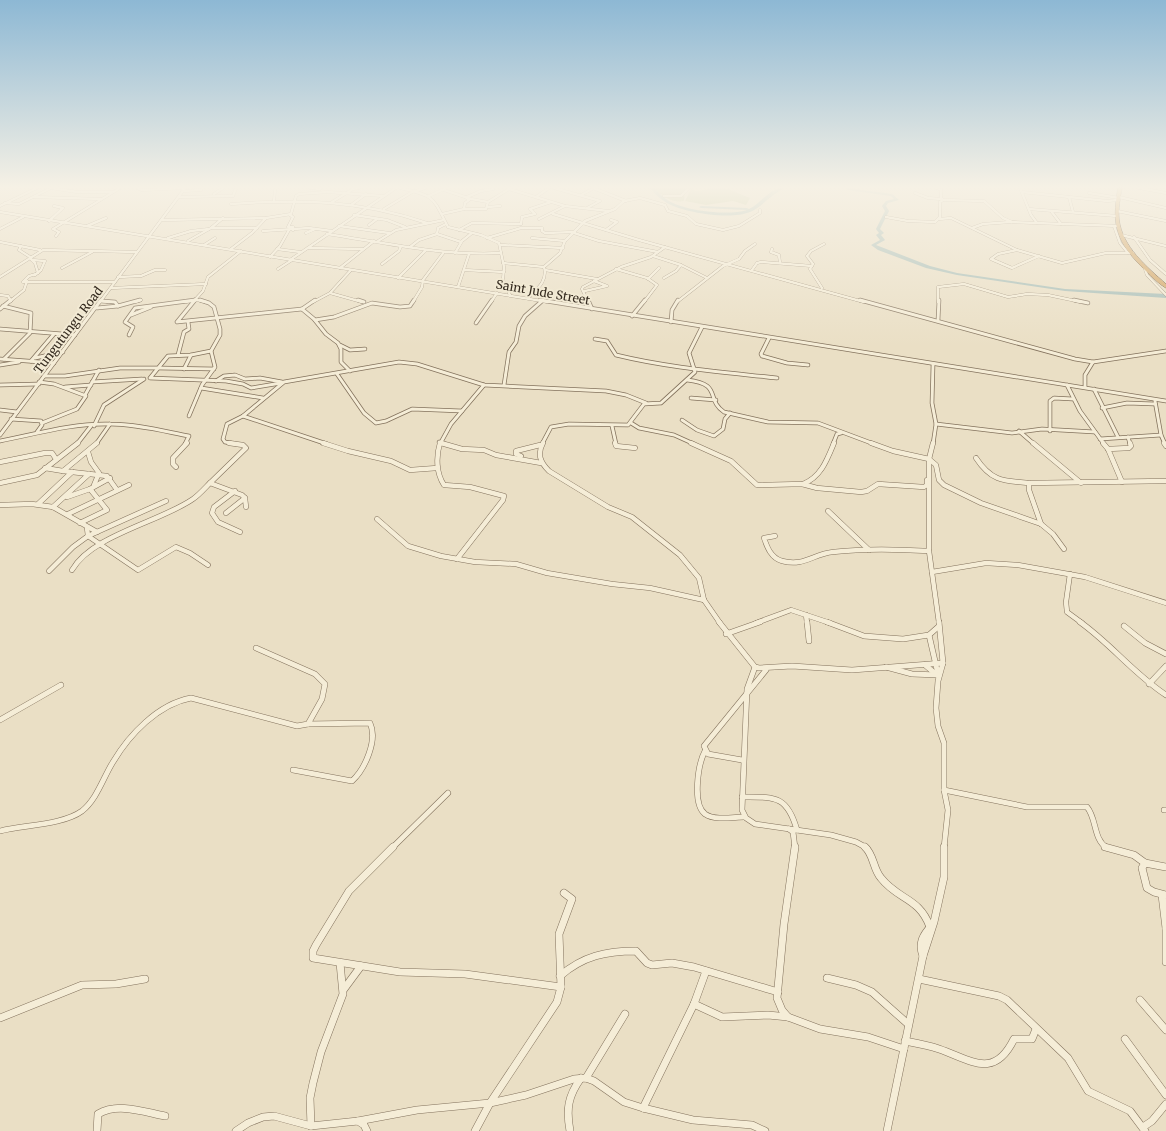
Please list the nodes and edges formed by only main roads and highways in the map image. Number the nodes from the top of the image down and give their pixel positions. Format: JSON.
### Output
{"nodes":[{"id":1,"x":1124,"y":241,"type":"edge"},
{"id":2,"x":1166,"y":287,"type":"edge"}],
"edges":[{"from":1,"to":2,"type":"highway"}]}
